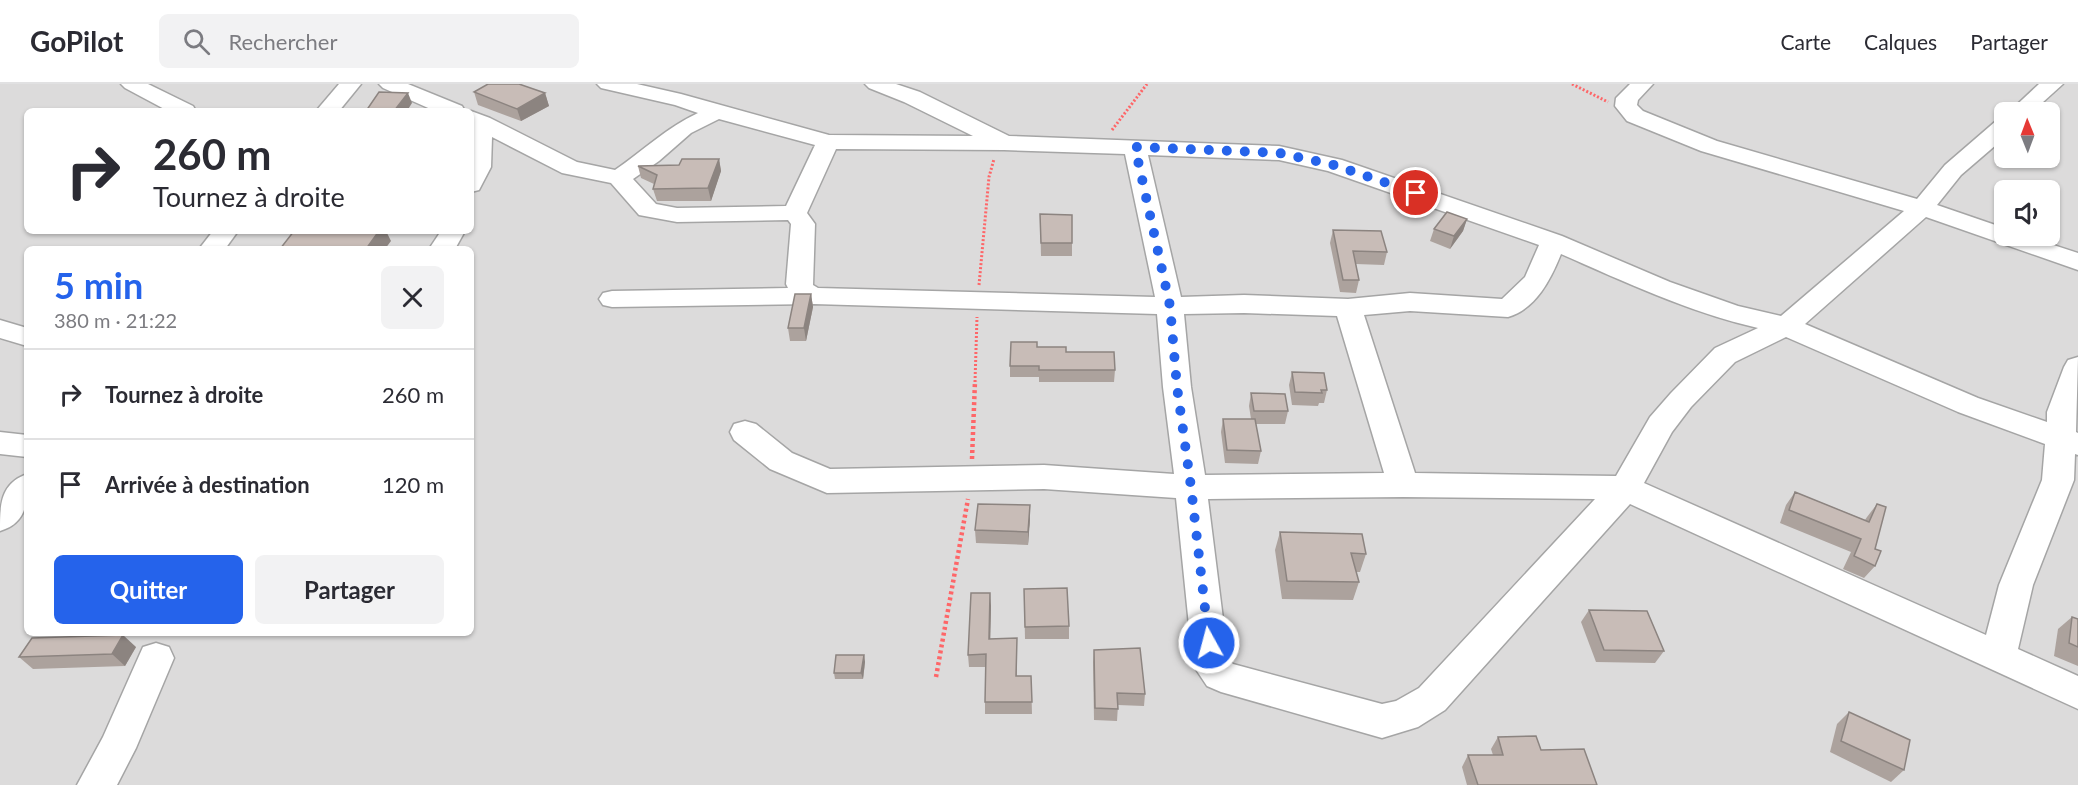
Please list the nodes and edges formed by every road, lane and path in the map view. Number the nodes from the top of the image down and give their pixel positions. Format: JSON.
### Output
{"nodes":[{"id":1,"x":132,"y":84,"type":"edge"},
{"id":2,"x":350,"y":84,"type":"edge"},
{"id":3,"x":390,"y":84,"type":"edge"},
{"id":4,"x":608,"y":84,"type":"edge"},
{"id":5,"x":876,"y":84,"type":"edge"},
{"id":6,"x":1147,"y":84,"type":"edge"},
{"id":7,"x":1572,"y":84,"type":"edge"},
{"id":8,"x":1642,"y":84,"type":"edge"},
{"id":9,"x":2052,"y":84,"type":"edge"},
{"id":10,"x":683,"y":92,"type":"edge"},
{"id":11,"x":2031,"y":102,"type":"edge"},
{"id":12,"x":179,"y":108,"type":"edge"},
{"id":13,"x":330,"y":108,"type":"edge"},
{"id":14,"x":447,"y":108,"type":"edge"},
{"id":15,"x":717,"y":112,"type":"junction"},
{"id":16,"x":1635,"y":116,"type":"junction"},
{"id":17,"x":476,"y":121,"type":"edge"},
{"id":18,"x":1994,"y":135,"type":"edge"},
{"id":19,"x":828,"y":142,"type":"junction"},
{"id":20,"x":1004,"y":143,"type":"junction"},
{"id":21,"x":1135,"y":147,"type":"junction"},
{"id":22,"x":1099,"y":148,"type":"junction"},
{"id":23,"x":474,"y":178,"type":"edge"},
{"id":24,"x":619,"y":178,"type":"junction"},
{"id":25,"x":1923,"y":208,"type":"junction"},
{"id":26,"x":795,"y":213,"type":"junction"},
{"id":27,"x":224,"y":234,"type":"edge"},
{"id":28,"x":1553,"y":241,"type":"junction"},
{"id":29,"x":214,"y":246,"type":"edge"},
{"id":30,"x":2078,"y":262,"type":"edge"},
{"id":31,"x":814,"y":296,"type":"junction"},
{"id":32,"x":612,"y":299,"type":"dead end"},
{"id":33,"x":977,"y":299,"type":"junction"},
{"id":34,"x":1170,"y":306,"type":"junction"},
{"id":35,"x":1348,"y":308,"type":"junction"},
{"id":36,"x":1786,"y":326,"type":"junction"},
{"id":37,"x":0,"y":329,"type":"edge"},
{"id":38,"x":24,"y":336,"type":"edge"},
{"id":39,"x":2078,"y":367,"type":"edge"},
{"id":40,"x":745,"y":432,"type":"dead end"},
{"id":41,"x":2070,"y":441,"type":"edge"},
{"id":42,"x":0,"y":443,"type":"edge"},
{"id":43,"x":24,"y":446,"type":"edge"},
{"id":44,"x":971,"y":480,"type":"junction"},
{"id":45,"x":1403,"y":485,"type":"junction"},
{"id":46,"x":1191,"y":487,"type":"junction"},
{"id":47,"x":1625,"y":489,"type":"junction"},
{"id":48,"x":24,"y":490,"type":"edge"},
{"id":49,"x":0,"y":519,"type":"edge"},
{"id":50,"x":1998,"y":657,"type":"junction"},
{"id":51,"x":156,"y":658,"type":"dead end"},
{"id":52,"x":936,"y":677,"type":"dead end"},
{"id":53,"x":2078,"y":693,"type":"edge"},
{"id":54,"x":96,"y":785,"type":"edge"}],
"edges":[{"from":1,"to":12,"type":"street"},
{"from":2,"to":13,"type":"street"},
{"from":3,"to":14,"type":"street"},
{"from":4,"to":10,"type":"street"},
{"from":5,"to":20,"type":"street"},
{"from":6,"to":22,"type":"path"},
{"from":7,"to":16,"type":"path"},
{"from":8,"to":16,"type":"street"},
{"from":9,"to":11,"type":"street"},
{"from":10,"to":15,"type":"street"},
{"from":15,"to":19,"type":"street"},
{"from":15,"to":24,"type":"street"},
{"from":16,"to":25,"type":"street"},
{"from":17,"to":23,"type":"street"},
{"from":17,"to":24,"type":"street"},
{"from":18,"to":25,"type":"street"},
{"from":19,"to":20,"type":"street"},
{"from":19,"to":26,"type":"street"},
{"from":20,"to":22,"type":"street"},
{"from":20,"to":33,"type":"path"},
{"from":21,"to":22,"type":"street"},
{"from":21,"to":28,"type":"street"},
{"from":21,"to":34,"type":"street"},
{"from":24,"to":26,"type":"street"},
{"from":25,"to":30,"type":"street"},
{"from":25,"to":36,"type":"street"},
{"from":26,"to":31,"type":"street"},
{"from":27,"to":29,"type":"street"},
{"from":28,"to":35,"type":"street"},
{"from":28,"to":36,"type":"street"},
{"from":31,"to":32,"type":"street"},
{"from":31,"to":33,"type":"street"},
{"from":33,"to":34,"type":"street"},
{"from":33,"to":44,"type":"path"},
{"from":34,"to":35,"type":"street"},
{"from":34,"to":46,"type":"street"},
{"from":35,"to":45,"type":"street"},
{"from":36,"to":41,"type":"street"},
{"from":36,"to":47,"type":"street"},
{"from":37,"to":38,"type":"street"},
{"from":39,"to":41,"type":"street"},
{"from":40,"to":44,"type":"street"},
{"from":41,"to":50,"type":"street"},
{"from":42,"to":43,"type":"street"},
{"from":44,"to":46,"type":"street"},
{"from":44,"to":52,"type":"path"},
{"from":45,"to":46,"type":"street"},
{"from":45,"to":47,"type":"street"},
{"from":46,"to":47,"type":"street"},
{"from":47,"to":50,"type":"street"},
{"from":48,"to":49,"type":"street"},
{"from":50,"to":53,"type":"street"},
{"from":51,"to":54,"type":"street"}]}
